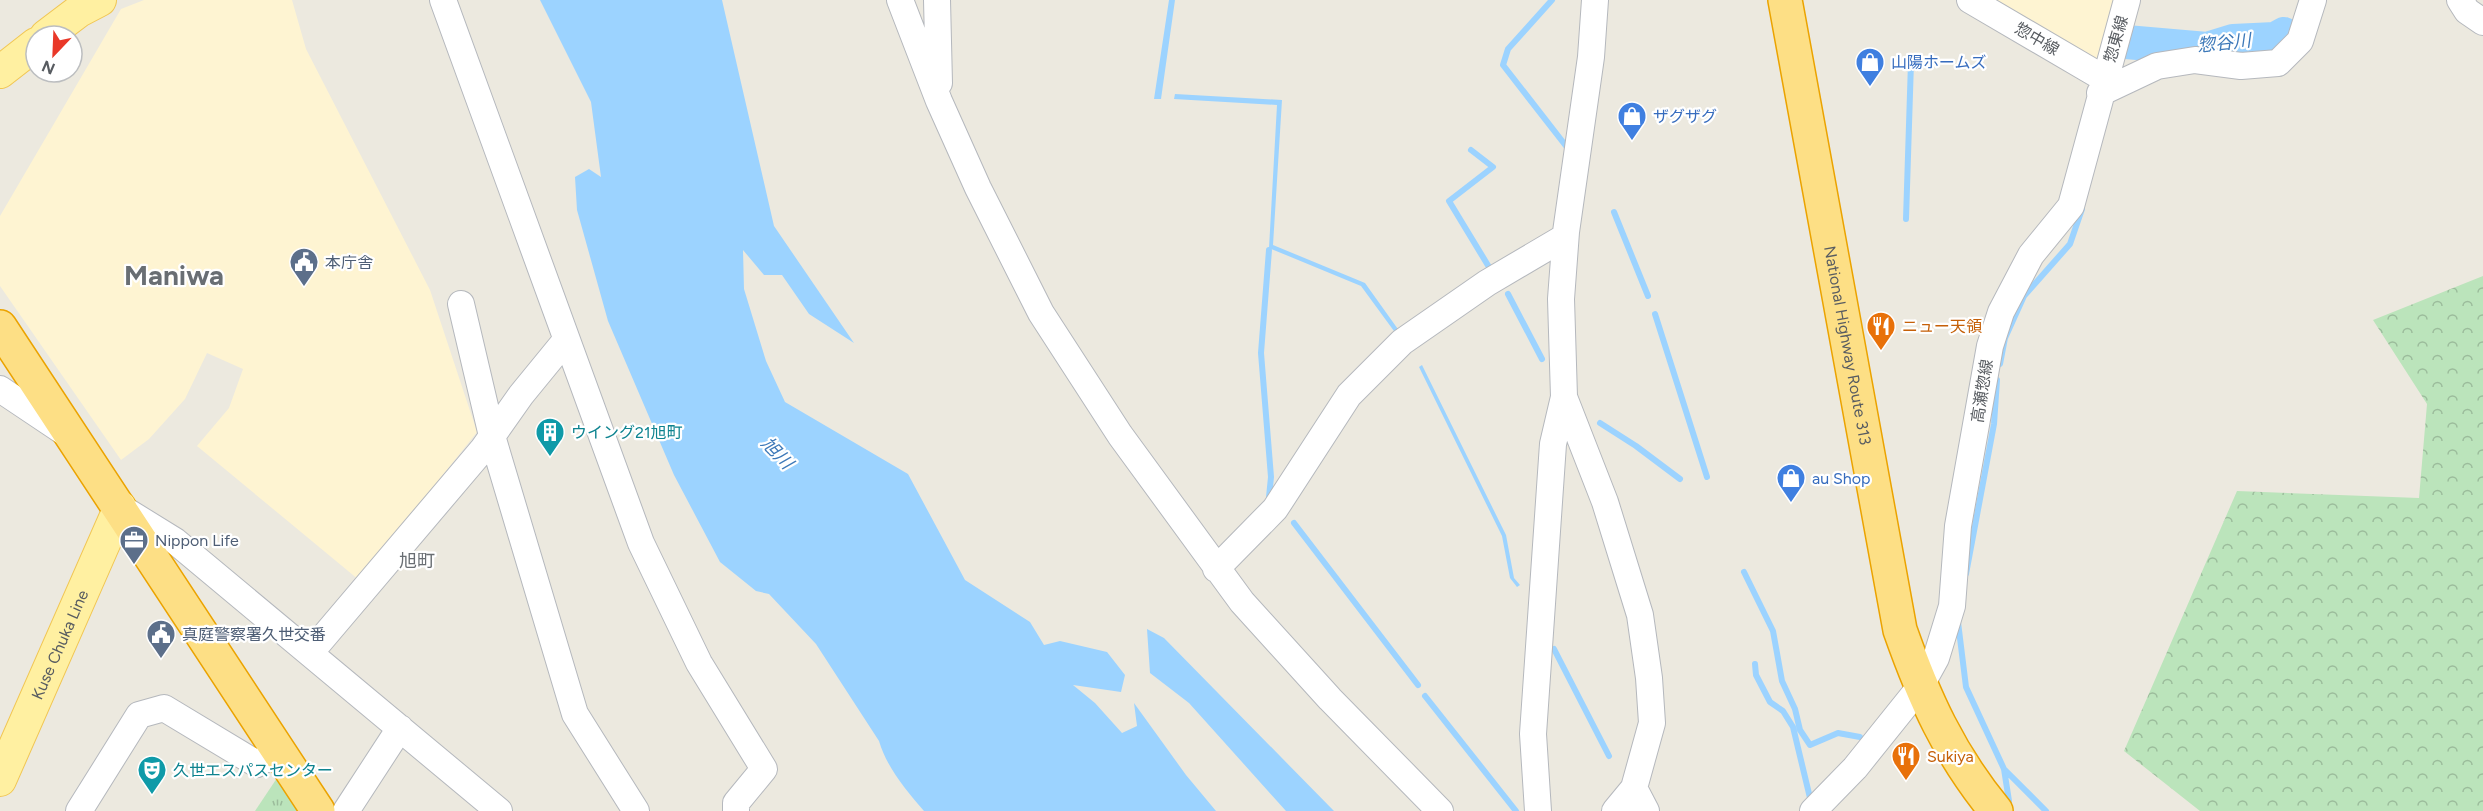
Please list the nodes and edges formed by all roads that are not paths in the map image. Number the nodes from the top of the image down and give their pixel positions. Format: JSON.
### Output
{"nodes":[{"id":1,"x":100,"y":0,"type":"edge"},
{"id":2,"x":444,"y":0,"type":"edge"},
{"id":3,"x":900,"y":0,"type":"edge"},
{"id":4,"x":937,"y":0,"type":"edge"},
{"id":5,"x":1595,"y":0,"type":"edge"},
{"id":6,"x":1785,"y":0,"type":"edge"},
{"id":7,"x":1970,"y":0,"type":"edge"},
{"id":8,"x":2127,"y":0,"type":"edge"},
{"id":9,"x":2313,"y":0,"type":"edge"},
{"id":10,"x":2460,"y":0,"type":"edge"},
{"id":11,"x":2483,"y":22,"type":"edge"},
{"id":12,"x":62,"y":24,"type":"edge"},
{"id":13,"x":24,"y":53,"type":"edge"},
{"id":14,"x":0,"y":72,"type":"edge"},
{"id":15,"x":2102,"y":86,"type":"junction"},
{"id":16,"x":939,"y":101,"type":"junction"},
{"id":17,"x":1565,"y":237,"type":"junction"},
{"id":18,"x":461,"y":304,"type":"dead end"},
{"id":19,"x":0,"y":327,"type":"edge"},
{"id":20,"x":566,"y":340,"type":"junction"},
{"id":21,"x":0,"y":389,"type":"edge"},
{"id":22,"x":1564,"y":397,"type":"junction"},
{"id":23,"x":492,"y":436,"type":"junction"},
{"id":24,"x":73,"y":438,"type":"junction"},
{"id":25,"x":120,"y":507,"type":"junction"},
{"id":26,"x":162,"y":547,"type":"junction"},
{"id":27,"x":1216,"y":569,"type":"junction"},
{"id":28,"x":310,"y":653,"type":"junction"},
{"id":29,"x":1920,"y":687,"type":"junction"},
{"id":30,"x":400,"y":728,"type":"junction"},
{"id":31,"x":10,"y":731,"type":"edge"},
{"id":32,"x":278,"y":751,"type":"junction"},
{"id":33,"x":0,"y":780,"type":"edge"},
{"id":34,"x":1634,"y":788,"type":"junction"},
{"id":35,"x":79,"y":811,"type":"edge"},
{"id":36,"x":318,"y":811,"type":"edge"},
{"id":37,"x":346,"y":811,"type":"edge"},
{"id":38,"x":499,"y":811,"type":"edge"},
{"id":39,"x":636,"y":811,"type":"edge"},
{"id":40,"x":736,"y":811,"type":"edge"},
{"id":41,"x":1440,"y":811,"type":"edge"},
{"id":42,"x":1538,"y":811,"type":"edge"},
{"id":43,"x":1615,"y":811,"type":"edge"},
{"id":44,"x":1646,"y":811,"type":"edge"},
{"id":45,"x":1812,"y":811,"type":"edge"},
{"id":46,"x":1996,"y":811,"type":"edge"}],
"edges":[{"from":1,"to":12,"type":"main road"},
{"from":2,"to":20,"type":"street"},
{"from":3,"to":16,"type":"street"},
{"from":4,"to":16,"type":"street"},
{"from":5,"to":17,"type":"street"},
{"from":6,"to":29,"type":"highway","name":"National Highway Route 313"},
{"from":7,"to":15,"type":"street","name":"惣中線"},
{"from":8,"to":15,"type":"street","name":"惣東線"},
{"from":9,"to":15,"type":"street"},
{"from":10,"to":11,"type":"street"},
{"from":13,"to":14,"type":"main road"},
{"from":15,"to":29,"type":"street","name":"高瀬惣線"},
{"from":16,"to":27,"type":"street"},
{"from":17,"to":22,"type":"street"},
{"from":17,"to":27,"type":"street"},
{"from":18,"to":23,"type":"street"},
{"from":19,"to":24,"type":"highway"},
{"from":20,"to":23,"type":"street"},
{"from":20,"to":40,"type":"street"},
{"from":21,"to":24,"type":"street"},
{"from":22,"to":34,"type":"street"},
{"from":22,"to":42,"type":"street"},
{"from":23,"to":28,"type":"street"},
{"from":23,"to":39,"type":"street"},
{"from":24,"to":25,"type":"highway"},
{"from":25,"to":26,"type":"highway"},
{"from":25,"to":31,"type":"main road","name":"Kuse Chuka Line"},
{"from":26,"to":28,"type":"street"},
{"from":26,"to":32,"type":"highway"},
{"from":27,"to":41,"type":"street"},
{"from":28,"to":30,"type":"street"},
{"from":29,"to":45,"type":"street","name":"高瀬惣線"},
{"from":29,"to":46,"type":"highway","name":"National Highway Route 313"},
{"from":30,"to":37,"type":"street"},
{"from":30,"to":38,"type":"street"},
{"from":31,"to":33,"type":"main road","name":"Kuse Chuka Line"},
{"from":32,"to":35,"type":"street"},
{"from":32,"to":36,"type":"highway"},
{"from":34,"to":43,"type":"street"},
{"from":34,"to":44,"type":"street"}]}
